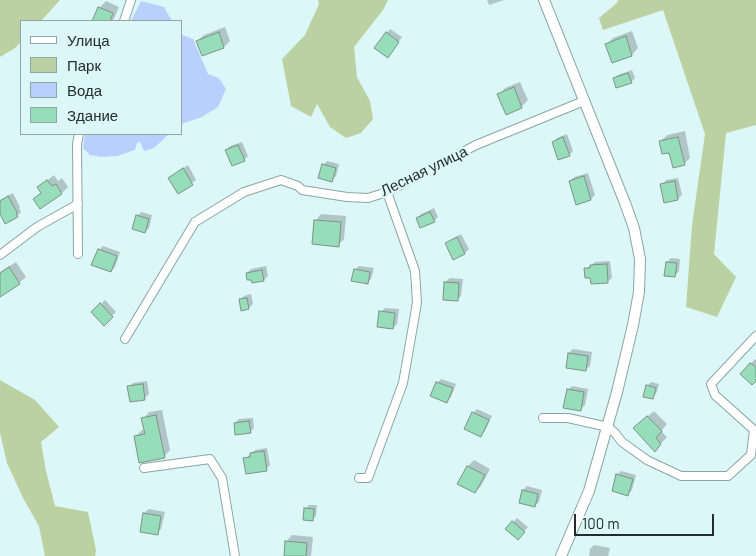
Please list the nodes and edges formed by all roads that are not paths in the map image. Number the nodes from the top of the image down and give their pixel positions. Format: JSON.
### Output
{"nodes":[{"id":1,"x":131,"y":0,"type":"edge"},
{"id":2,"x":544,"y":0,"type":"edge"},
{"id":3,"x":124,"y":20,"type":"edge"},
{"id":4,"x":584,"y":101,"type":"junction"},
{"id":5,"x":79,"y":135,"type":"edge"},
{"id":6,"x":387,"y":192,"type":"junction"},
{"id":7,"x":78,"y":204,"type":"junction"},
{"id":8,"x":78,"y":254,"type":"dead end"},
{"id":9,"x":0,"y":255,"type":"edge"},
{"id":10,"x":756,"y":336,"type":"edge"},
{"id":11,"x":125,"y":339,"type":"dead end"},
{"id":12,"x":543,"y":418,"type":"dead end"},
{"id":13,"x":608,"y":427,"type":"junction"},
{"id":14,"x":144,"y":468,"type":"dead end"},
{"id":15,"x":359,"y":478,"type":"dead end"},
{"id":16,"x":235,"y":556,"type":"edge"},
{"id":17,"x":561,"y":556,"type":"edge"}],
"edges":[{"from":1,"to":3,"type":"street"},
{"from":2,"to":4,"type":"street"},
{"from":4,"to":6,"type":"street","name":"Лесная улица"},
{"from":4,"to":13,"type":"street"},
{"from":5,"to":7,"type":"street"},
{"from":6,"to":11,"type":"street","name":"Лесная улица"},
{"from":6,"to":15,"type":"street"},
{"from":7,"to":8,"type":"street"},
{"from":7,"to":9,"type":"street"},
{"from":10,"to":13,"type":"street"},
{"from":12,"to":13,"type":"street"},
{"from":13,"to":17,"type":"street"},
{"from":14,"to":16,"type":"street"}]}
